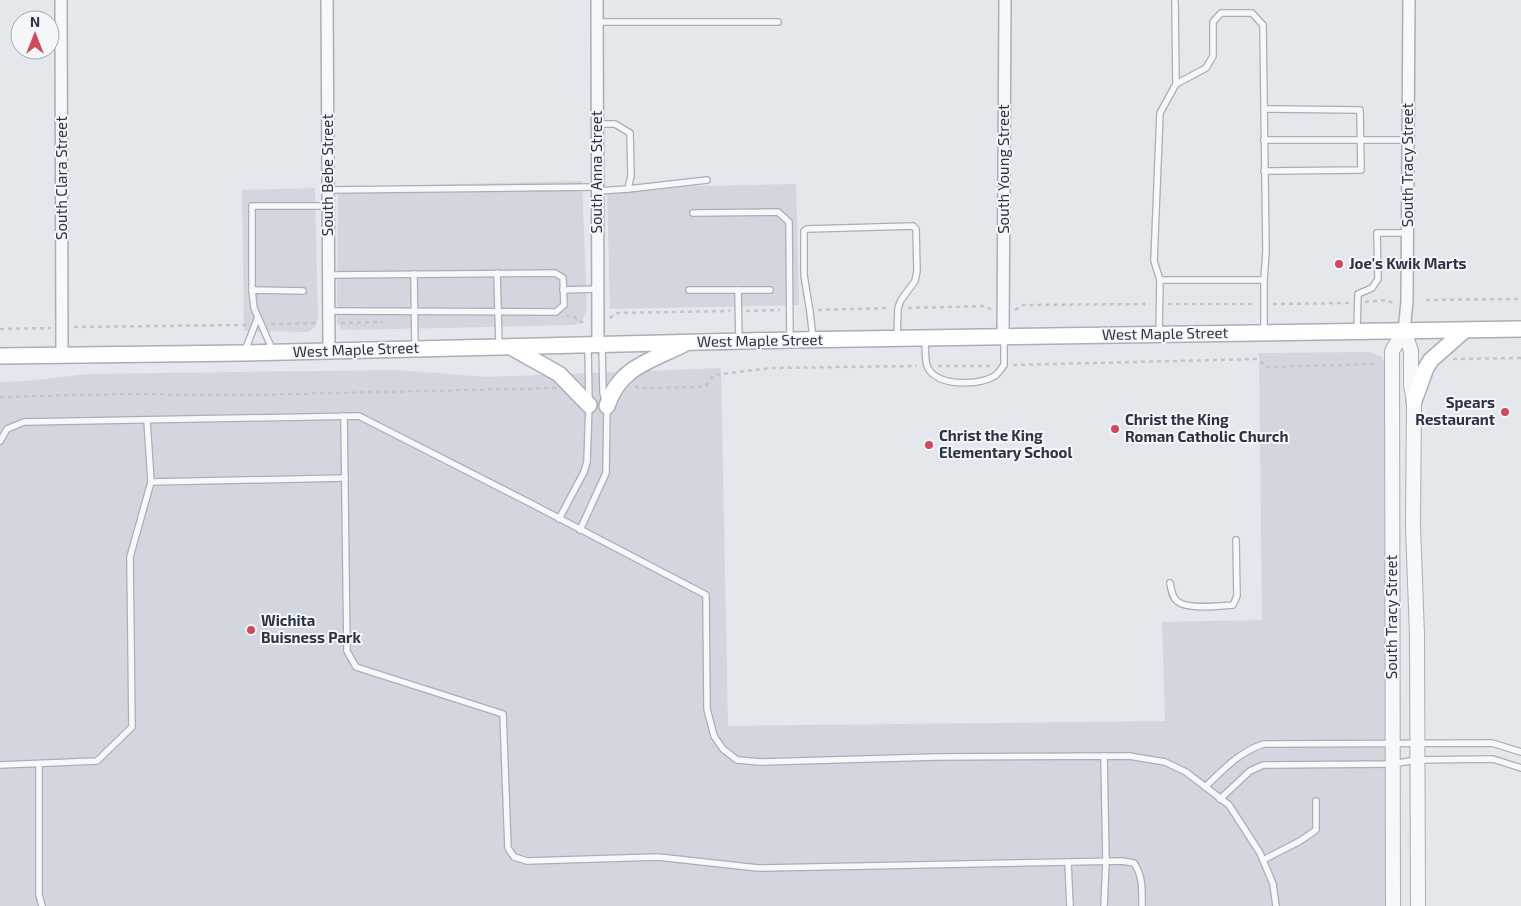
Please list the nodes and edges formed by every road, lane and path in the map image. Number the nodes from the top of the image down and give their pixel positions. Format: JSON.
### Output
{"nodes":[{"id":1,"x":61,"y":0,"type":"edge"},
{"id":2,"x":327,"y":0,"type":"edge"},
{"id":3,"x":596,"y":0,"type":"edge"},
{"id":4,"x":1005,"y":0,"type":"edge"},
{"id":5,"x":1408,"y":0,"type":"edge"},
{"id":6,"x":1175,"y":2,"type":"dead end"},
{"id":7,"x":597,"y":22,"type":"junction"},
{"id":8,"x":778,"y":22,"type":"dead end"},
{"id":9,"x":1176,"y":84,"type":"junction"},
{"id":10,"x":1264,"y":109,"type":"junction"},
{"id":11,"x":597,"y":124,"type":"junction"},
{"id":12,"x":1264,"y":140,"type":"junction"},
{"id":13,"x":1361,"y":140,"type":"junction"},
{"id":14,"x":1408,"y":140,"type":"junction"},
{"id":15,"x":1264,"y":171,"type":"junction"},
{"id":16,"x":707,"y":180,"type":"dead end"},
{"id":17,"x":597,"y":189,"type":"junction"},
{"id":18,"x":628,"y":189,"type":"junction"},
{"id":19,"x":328,"y":190,"type":"junction"},
{"id":20,"x":328,"y":206,"type":"junction"},
{"id":21,"x":693,"y":214,"type":"dead end"},
{"id":22,"x":1407,"y":233,"type":"junction"},
{"id":23,"x":497,"y":273,"type":"junction"},
{"id":24,"x":414,"y":274,"type":"junction"},
{"id":25,"x":328,"y":275,"type":"junction"},
{"id":26,"x":1160,"y":280,"type":"junction"},
{"id":27,"x":1264,"y":280,"type":"junction"},
{"id":28,"x":598,"y":289,"type":"junction"},
{"id":29,"x":252,"y":290,"type":"junction"},
{"id":30,"x":563,"y":290,"type":"junction"},
{"id":31,"x":689,"y":290,"type":"dead end"},
{"id":32,"x":738,"y":290,"type":"junction"},
{"id":33,"x":770,"y":290,"type":"dead end"},
{"id":34,"x":303,"y":291,"type":"dead end"},
{"id":35,"x":1521,"y":299,"type":"edge"},
{"id":36,"x":1426,"y":300,"type":"dead end"},
{"id":37,"x":1357,"y":302,"type":"junction"},
{"id":38,"x":1394,"y":303,"type":"dead end"},
{"id":39,"x":1159,"y":304,"type":"junction"},
{"id":40,"x":1264,"y":304,"type":"junction"},
{"id":41,"x":898,"y":308,"type":"junction"},
{"id":42,"x":790,"y":310,"type":"junction"},
{"id":43,"x":810,"y":310,"type":"junction"},
{"id":44,"x":1004,"y":310,"type":"junction"},
{"id":45,"x":738,"y":311,"type":"junction"},
{"id":46,"x":414,"y":312,"type":"junction"},
{"id":47,"x":498,"y":312,"type":"junction"},
{"id":48,"x":564,"y":316,"type":"dead end"},
{"id":49,"x":329,"y":317,"type":"junction"},
{"id":50,"x":386,"y":322,"type":"dead end"},
{"id":51,"x":598,"y":322,"type":"junction"},
{"id":52,"x":258,"y":324,"type":"junction"},
{"id":53,"x":62,"y":328,"type":"junction"},
{"id":54,"x":0,"y":329,"type":"edge"},
{"id":55,"x":1521,"y":329,"type":"edge"},
{"id":56,"x":1465,"y":330,"type":"junction"},
{"id":57,"x":1357,"y":331,"type":"junction"},
{"id":58,"x":1404,"y":331,"type":"junction"},
{"id":59,"x":1264,"y":332,"type":"junction"},
{"id":60,"x":1159,"y":334,"type":"junction"},
{"id":61,"x":1004,"y":337,"type":"junction"},
{"id":62,"x":897,"y":338,"type":"junction"},
{"id":63,"x":925,"y":338,"type":"junction"},
{"id":64,"x":790,"y":340,"type":"junction"},
{"id":65,"x":813,"y":340,"type":"junction"},
{"id":66,"x":739,"y":341,"type":"junction"},
{"id":67,"x":689,"y":342,"type":"junction"},
{"id":68,"x":596,"y":344,"type":"junction"},
{"id":69,"x":504,"y":347,"type":"junction"},
{"id":70,"x":414,"y":349,"type":"junction"},
{"id":71,"x":329,"y":351,"type":"junction"},
{"id":72,"x":244,"y":353,"type":"junction"},
{"id":73,"x":274,"y":353,"type":"junction"},
{"id":74,"x":0,"y":356,"type":"edge"},
{"id":75,"x":62,"y":356,"type":"junction"},
{"id":76,"x":1521,"y":358,"type":"edge"},
{"id":77,"x":1452,"y":359,"type":"dead end"},
{"id":78,"x":1374,"y":364,"type":"dead end"},
{"id":79,"x":927,"y":366,"type":"junction"},
{"id":80,"x":1004,"y":366,"type":"junction"},
{"id":81,"x":624,"y":376,"type":"junction"},
{"id":82,"x":567,"y":381,"type":"junction"},
{"id":83,"x":0,"y":397,"type":"edge"},
{"id":84,"x":1414,"y":402,"type":"junction"},
{"id":85,"x":589,"y":405,"type":"junction"},
{"id":86,"x":607,"y":406,"type":"junction"},
{"id":87,"x":344,"y":416,"type":"junction"},
{"id":88,"x":147,"y":420,"type":"junction"},
{"id":89,"x":0,"y":441,"type":"edge"},
{"id":90,"x":345,"y":478,"type":"junction"},
{"id":91,"x":151,"y":482,"type":"junction"},
{"id":92,"x":559,"y":519,"type":"junction"},
{"id":93,"x":580,"y":530,"type":"junction"},
{"id":94,"x":1236,"y":540,"type":"dead end"},
{"id":95,"x":1170,"y":583,"type":"dead end"},
{"id":96,"x":1416,"y":743,"type":"junction"},
{"id":97,"x":1392,"y":744,"type":"junction"},
{"id":98,"x":1521,"y":752,"type":"edge"},
{"id":99,"x":1104,"y":756,"type":"junction"},
{"id":100,"x":1416,"y":760,"type":"junction"},
{"id":101,"x":38,"y":764,"type":"junction"},
{"id":102,"x":1392,"y":764,"type":"junction"},
{"id":103,"x":0,"y":765,"type":"edge"},
{"id":104,"x":1521,"y":768,"type":"edge"},
{"id":105,"x":1205,"y":787,"type":"junction"},
{"id":106,"x":1220,"y":799,"type":"junction"},
{"id":107,"x":1316,"y":800,"type":"dead end"},
{"id":108,"x":1263,"y":860,"type":"junction"},
{"id":109,"x":1106,"y":861,"type":"junction"},
{"id":110,"x":1068,"y":862,"type":"junction"},
{"id":111,"x":42,"y":906,"type":"edge"},
{"id":112,"x":1070,"y":906,"type":"edge"},
{"id":113,"x":1104,"y":906,"type":"edge"},
{"id":114,"x":1142,"y":906,"type":"edge"},
{"id":115,"x":1276,"y":906,"type":"edge"},
{"id":116,"x":1392,"y":906,"type":"edge"},
{"id":117,"x":1418,"y":906,"type":"edge"}],
"edges":[{"from":1,"to":53,"type":"street","name":"South Clara Street"},
{"from":2,"to":19,"type":"street","name":"South Bebe Street"},
{"from":3,"to":7,"type":"street","name":"South Anna Street"},
{"from":4,"to":44,"type":"street","name":"South Young Street"},
{"from":5,"to":14,"type":"street","name":"South Tracy Street"},
{"from":6,"to":9,"type":"lane"},
{"from":7,"to":8,"type":"lane"},
{"from":7,"to":11,"type":"street","name":"South Anna Street"},
{"from":9,"to":10,"type":"lane"},
{"from":9,"to":26,"type":"lane"},
{"from":10,"to":12,"type":"lane"},
{"from":10,"to":13,"type":"lane"},
{"from":11,"to":17,"type":"street","name":"South Anna Street"},
{"from":11,"to":18,"type":"lane"},
{"from":12,"to":13,"type":"lane"},
{"from":12,"to":15,"type":"lane"},
{"from":13,"to":14,"type":"lane"},
{"from":13,"to":15,"type":"lane"},
{"from":14,"to":22,"type":"street","name":"South Tracy Street"},
{"from":15,"to":27,"type":"lane"},
{"from":16,"to":18,"type":"lane"},
{"from":17,"to":18,"type":"lane"},
{"from":17,"to":19,"type":"lane"},
{"from":17,"to":28,"type":"street","name":"South Anna Street"},
{"from":19,"to":20,"type":"street","name":"South Bebe Street"},
{"from":20,"to":25,"type":"street","name":"South Bebe Street"},
{"from":20,"to":29,"type":"lane"},
{"from":21,"to":42,"type":"lane"},
{"from":22,"to":37,"type":"lane"},
{"from":22,"to":58,"type":"street","name":"South Tracy Street"},
{"from":23,"to":24,"type":"lane"},
{"from":23,"to":30,"type":"lane"},
{"from":23,"to":47,"type":"lane"},
{"from":24,"to":25,"type":"lane"},
{"from":24,"to":46,"type":"lane"},
{"from":25,"to":49,"type":"street","name":"South Bebe Street"},
{"from":26,"to":27,"type":"lane"},
{"from":26,"to":39,"type":"lane"},
{"from":27,"to":40,"type":"lane"},
{"from":28,"to":30,"type":"lane"},
{"from":28,"to":51,"type":"street","name":"South Anna Street"},
{"from":29,"to":34,"type":"lane"},
{"from":29,"to":52,"type":"lane"},
{"from":30,"to":47,"type":"lane"},
{"from":31,"to":32,"type":"lane"},
{"from":32,"to":33,"type":"lane"},
{"from":32,"to":45,"type":"lane"},
{"from":35,"to":36,"type":"path"},
{"from":37,"to":38,"type":"path"},
{"from":37,"to":40,"type":"path"},
{"from":37,"to":57,"type":"lane"},
{"from":39,"to":40,"type":"path"},
{"from":39,"to":44,"type":"path"},
{"from":39,"to":60,"type":"lane"},
{"from":40,"to":59,"type":"lane"},
{"from":41,"to":43,"type":"path"},
{"from":41,"to":43,"type":"lane"},
{"from":41,"to":44,"type":"path"},
{"from":41,"to":62,"type":"lane"},
{"from":42,"to":45,"type":"path"},
{"from":42,"to":64,"type":"lane"},
{"from":43,"to":65,"type":"lane"},
{"from":44,"to":61,"type":"street","name":"South Young Street"},
{"from":45,"to":51,"type":"path"},
{"from":45,"to":66,"type":"lane"},
{"from":46,"to":47,"type":"lane"},
{"from":46,"to":49,"type":"lane"},
{"from":46,"to":70,"type":"lane"},
{"from":47,"to":69,"type":"lane"},
{"from":48,"to":51,"type":"path"},
{"from":49,"to":50,"type":"path"},
{"from":49,"to":52,"type":"path"},
{"from":49,"to":71,"type":"street","name":"South Bebe Street"},
{"from":51,"to":68,"type":"street","name":"South Anna Street"},
{"from":52,"to":53,"type":"path"},
{"from":52,"to":72,"type":"lane"},
{"from":52,"to":73,"type":"lane"},
{"from":53,"to":54,"type":"path"},
{"from":53,"to":75,"type":"street","name":"South Clara Street"},
{"from":55,"to":56,"type":"main road","name":"West Maple Street"},
{"from":56,"to":58,"type":"main road","name":"West Maple Street"},
{"from":56,"to":84,"type":"main road"},
{"from":57,"to":58,"type":"main road","name":"West Maple Street"},
{"from":57,"to":59,"type":"main road","name":"West Maple Street"},
{"from":58,"to":84,"type":"street","name":"South Tracy Street"},
{"from":58,"to":97,"type":"street","name":"South Tracy Street"},
{"from":59,"to":60,"type":"main road","name":"West Maple Street"},
{"from":60,"to":61,"type":"main road","name":"West Maple Street"},
{"from":61,"to":63,"type":"main road","name":"West Maple Street"},
{"from":61,"to":80,"type":"lane"},
{"from":62,"to":63,"type":"main road","name":"West Maple Street"},
{"from":62,"to":65,"type":"main road","name":"West Maple Street"},
{"from":63,"to":79,"type":"lane"},
{"from":64,"to":65,"type":"main road","name":"West Maple Street"},
{"from":64,"to":66,"type":"main road","name":"West Maple Street"},
{"from":66,"to":67,"type":"main road","name":"West Maple Street"},
{"from":67,"to":68,"type":"main road","name":"West Maple Street"},
{"from":67,"to":81,"type":"main road"},
{"from":68,"to":69,"type":"main road","name":"West Maple Street"},
{"from":68,"to":85,"type":"lane"},
{"from":68,"to":86,"type":"lane"},
{"from":69,"to":70,"type":"main road","name":"West Maple Street"},
{"from":69,"to":82,"type":"main road"},
{"from":70,"to":71,"type":"main road","name":"West Maple Street"},
{"from":71,"to":73,"type":"main road","name":"West Maple Street"},
{"from":72,"to":73,"type":"main road","name":"West Maple Street"},
{"from":72,"to":75,"type":"main road","name":"West Maple Street"},
{"from":74,"to":75,"type":"main road","name":"West Maple Street"},
{"from":76,"to":77,"type":"path"},
{"from":78,"to":80,"type":"path"},
{"from":79,"to":80,"type":"path"},
{"from":79,"to":80,"type":"lane"},
{"from":79,"to":81,"type":"path"},
{"from":81,"to":86,"type":"main road"},
{"from":82,"to":83,"type":"path"},
{"from":82,"to":85,"type":"main road"},
{"from":84,"to":96,"type":"street","name":"South Tracy Street"},
{"from":85,"to":92,"type":"lane"},
{"from":86,"to":93,"type":"lane"},
{"from":87,"to":88,"type":"lane"},
{"from":87,"to":90,"type":"lane"},
{"from":87,"to":92,"type":"lane"},
{"from":88,"to":89,"type":"lane"},
{"from":88,"to":91,"type":"lane"},
{"from":90,"to":91,"type":"lane"},
{"from":90,"to":110,"type":"lane"},
{"from":91,"to":101,"type":"lane"},
{"from":92,"to":93,"type":"lane"},
{"from":93,"to":99,"type":"lane"},
{"from":94,"to":95,"type":"lane"},
{"from":96,"to":97,"type":"lane"},
{"from":96,"to":98,"type":"lane"},
{"from":96,"to":100,"type":"street","name":"South Tracy Street"},
{"from":97,"to":102,"type":"street","name":"South Tracy Street"},
{"from":97,"to":105,"type":"lane"},
{"from":99,"to":105,"type":"lane"},
{"from":99,"to":109,"type":"lane"},
{"from":100,"to":102,"type":"lane"},
{"from":100,"to":104,"type":"lane"},
{"from":100,"to":117,"type":"street","name":"South Tracy Street"},
{"from":101,"to":103,"type":"lane"},
{"from":101,"to":111,"type":"lane"},
{"from":102,"to":106,"type":"lane"},
{"from":102,"to":116,"type":"street","name":"South Tracy Street"},
{"from":105,"to":106,"type":"lane"},
{"from":106,"to":108,"type":"lane"},
{"from":107,"to":108,"type":"lane"},
{"from":108,"to":115,"type":"lane"},
{"from":109,"to":110,"type":"lane"},
{"from":109,"to":113,"type":"lane"},
{"from":109,"to":114,"type":"lane"},
{"from":110,"to":112,"type":"lane"}]}
